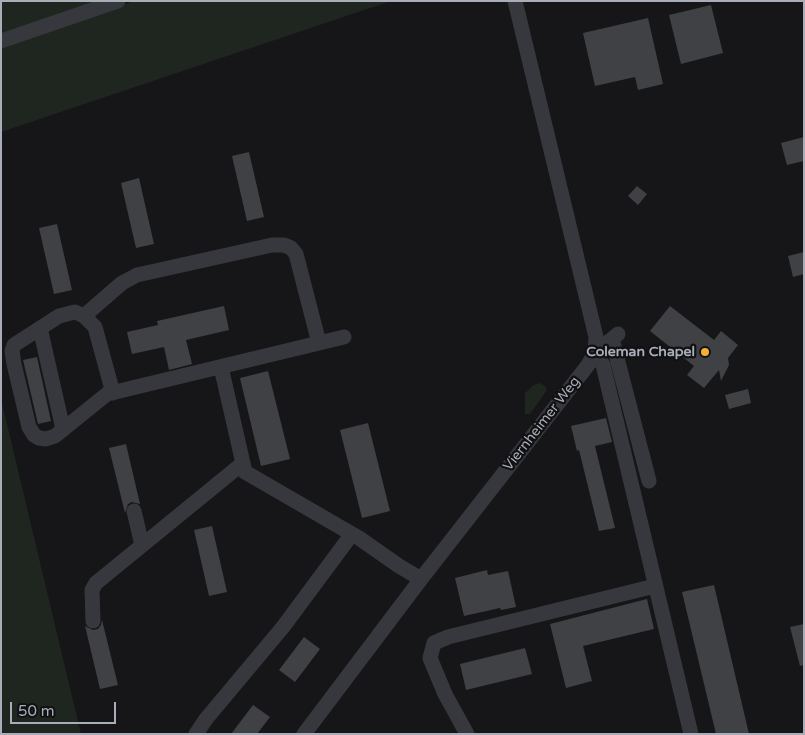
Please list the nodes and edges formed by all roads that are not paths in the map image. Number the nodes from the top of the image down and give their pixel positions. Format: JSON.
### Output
{"nodes":[{"id":1,"x":118,"y":1,"type":"edge"},
{"id":2,"x":516,"y":1,"type":"edge"},
{"id":3,"x":1,"y":41,"type":"edge"},
{"id":4,"x":84,"y":316,"type":"junction"},
{"id":5,"x":40,"y":328,"type":"junction"},
{"id":6,"x":344,"y":337,"type":"dead end"},
{"id":7,"x":319,"y":343,"type":"junction"},
{"id":8,"x":595,"y":353,"type":"junction"},
{"id":9,"x":221,"y":367,"type":"junction"},
{"id":10,"x":113,"y":393,"type":"junction"},
{"id":11,"x":63,"y":429,"type":"junction"},
{"id":12,"x":243,"y":463,"type":"junction"},
{"id":13,"x":649,"y":481,"type":"dead end"},
{"id":14,"x":134,"y":510,"type":"dead end"},
{"id":15,"x":352,"y":534,"type":"junction"},
{"id":16,"x":142,"y":545,"type":"junction"},
{"id":17,"x":421,"y":578,"type":"junction"},
{"id":18,"x":655,"y":586,"type":"junction"},
{"id":19,"x":93,"y":620,"type":"dead end"},
{"id":20,"x":196,"y":734,"type":"edge"},
{"id":21,"x":304,"y":734,"type":"edge"},
{"id":22,"x":467,"y":734,"type":"edge"},
{"id":23,"x":691,"y":734,"type":"edge"}],
"edges":[{"from":1,"to":3,"type":"street"},
{"from":2,"to":8,"type":"street"},
{"from":4,"to":5,"type":"street"},
{"from":4,"to":7,"type":"street"},
{"from":4,"to":10,"type":"street"},
{"from":5,"to":11,"type":"street"},
{"from":5,"to":11,"type":"street"},
{"from":6,"to":7,"type":"street"},
{"from":7,"to":9,"type":"street"},
{"from":8,"to":13,"type":"street","name":"Viernheimer Weg"},
{"from":8,"to":17,"type":"street","name":"Viernheimer Weg"},
{"from":8,"to":18,"type":"street"},
{"from":9,"to":10,"type":"street"},
{"from":9,"to":12,"type":"street"},
{"from":10,"to":11,"type":"street"},
{"from":12,"to":15,"type":"street"},
{"from":12,"to":16,"type":"street"},
{"from":14,"to":16,"type":"street"},
{"from":15,"to":17,"type":"street"},
{"from":15,"to":20,"type":"street"},
{"from":16,"to":19,"type":"street"},
{"from":17,"to":21,"type":"street","name":"Viernheimer Weg"},
{"from":18,"to":22,"type":"street"},
{"from":18,"to":23,"type":"street"}]}
